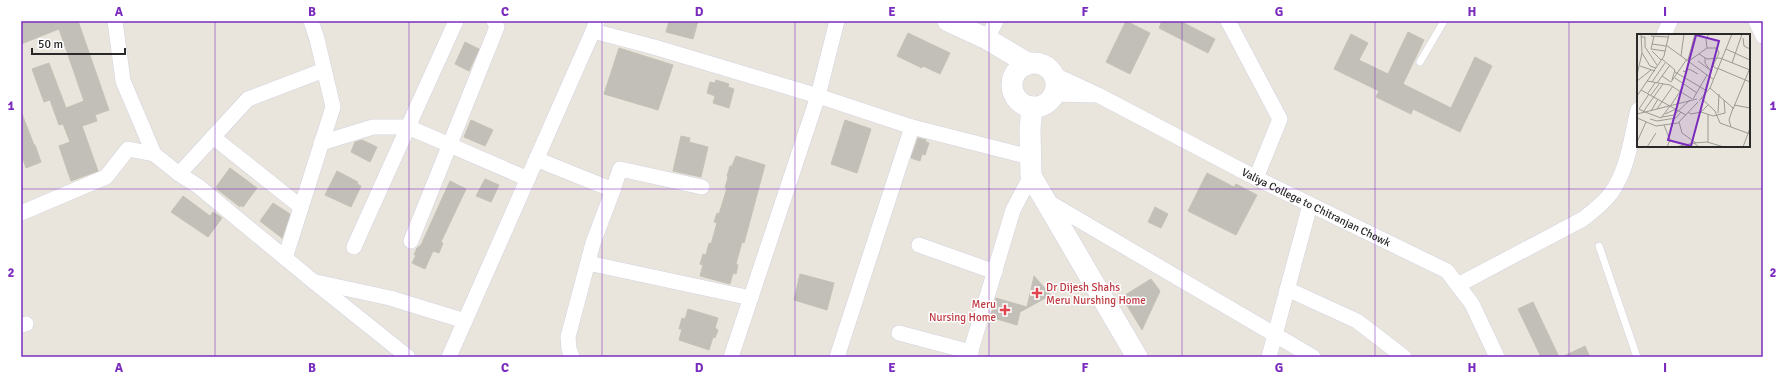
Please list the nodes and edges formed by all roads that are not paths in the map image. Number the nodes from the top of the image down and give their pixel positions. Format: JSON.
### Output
{"nodes":[{"id":1,"x":115,"y":21,"type":"edge"},
{"id":2,"x":311,"y":21,"type":"edge"},
{"id":3,"x":456,"y":21,"type":"edge"},
{"id":4,"x":494,"y":21,"type":"edge"},
{"id":5,"x":837,"y":21,"type":"edge"},
{"id":6,"x":948,"y":21,"type":"edge"},
{"id":7,"x":1228,"y":21,"type":"edge"},
{"id":8,"x":1444,"y":21,"type":"edge"},
{"id":9,"x":1670,"y":21,"type":"edge"},
{"id":10,"x":1756,"y":21,"type":"edge"},
{"id":11,"x":595,"y":26,"type":"edge"},
{"id":12,"x":1664,"y":34,"type":"edge"},
{"id":13,"x":993,"y":35,"type":"edge"},
{"id":14,"x":1763,"y":36,"type":"edge"},
{"id":15,"x":1420,"y":62,"type":"dead end"},
{"id":16,"x":1022,"y":69,"type":"junction"},
{"id":17,"x":324,"y":70,"type":"junction"},
{"id":18,"x":1053,"y":74,"type":"junction"},
{"id":19,"x":1054,"y":94,"type":"junction"},
{"id":20,"x":1098,"y":95,"type":"junction"},
{"id":21,"x":818,"y":96,"type":"junction"},
{"id":22,"x":1025,"y":103,"type":"junction"},
{"id":23,"x":1637,"y":114,"type":"edge"},
{"id":24,"x":408,"y":127,"type":"junction"},
{"id":25,"x":912,"y":127,"type":"junction"},
{"id":26,"x":213,"y":137,"type":"junction"},
{"id":27,"x":321,"y":143,"type":"junction"},
{"id":28,"x":451,"y":145,"type":"junction"},
{"id":29,"x":154,"y":154,"type":"junction"},
{"id":30,"x":536,"y":159,"type":"junction"},
{"id":31,"x":1030,"y":159,"type":"junction"},
{"id":32,"x":179,"y":174,"type":"junction"},
{"id":33,"x":1256,"y":178,"type":"junction"},
{"id":34,"x":528,"y":179,"type":"junction"},
{"id":35,"x":702,"y":187,"type":"dead end"},
{"id":36,"x":613,"y":190,"type":"junction"},
{"id":37,"x":1044,"y":199,"type":"junction"},
{"id":38,"x":1310,"y":204,"type":"junction"},
{"id":39,"x":301,"y":207,"type":"junction"},
{"id":40,"x":21,"y":213,"type":"edge"},
{"id":41,"x":411,"y":241,"type":"dead end"},
{"id":42,"x":919,"y":245,"type":"dead end"},
{"id":43,"x":1599,"y":246,"type":"dead end"},
{"id":44,"x":354,"y":247,"type":"dead end"},
{"id":45,"x":285,"y":258,"type":"junction"},
{"id":46,"x":588,"y":263,"type":"junction"},
{"id":47,"x":995,"y":272,"type":"junction"},
{"id":48,"x":313,"y":281,"type":"junction"},
{"id":49,"x":1458,"y":285,"type":"junction"},
{"id":50,"x":1287,"y":289,"type":"junction"},
{"id":51,"x":751,"y":298,"type":"junction"},
{"id":52,"x":465,"y":320,"type":"junction"},
{"id":53,"x":899,"y":333,"type":"dead end"},
{"id":54,"x":1275,"y":334,"type":"junction"},
{"id":55,"x":970,"y":355,"type":"edge"},
{"id":56,"x":408,"y":357,"type":"edge"},
{"id":57,"x":449,"y":357,"type":"edge"},
{"id":58,"x":572,"y":357,"type":"edge"},
{"id":59,"x":731,"y":357,"type":"edge"},
{"id":60,"x":837,"y":357,"type":"edge"},
{"id":61,"x":1137,"y":357,"type":"edge"},
{"id":62,"x":1269,"y":357,"type":"edge"},
{"id":63,"x":1313,"y":357,"type":"edge"},
{"id":64,"x":1404,"y":357,"type":"edge"},
{"id":65,"x":1497,"y":357,"type":"edge"},
{"id":66,"x":1637,"y":357,"type":"edge"}],
"edges":[{"from":1,"to":29,"type":"street"},
{"from":2,"to":17,"type":"street"},
{"from":3,"to":24,"type":"street"},
{"from":4,"to":28,"type":"street"},
{"from":5,"to":21,"type":"street"},
{"from":6,"to":13,"type":"street"},
{"from":7,"to":33,"type":"street"},
{"from":8,"to":15,"type":"lane"},
{"from":9,"to":12,"type":"street"},
{"from":10,"to":14,"type":"street"},
{"from":11,"to":21,"type":"street"},
{"from":11,"to":30,"type":"street"},
{"from":13,"to":16,"type":"street"},
{"from":16,"to":18,"type":"street"},
{"from":16,"to":22,"type":"street"},
{"from":17,"to":26,"type":"street"},
{"from":17,"to":27,"type":"street"},
{"from":18,"to":19,"type":"street"},
{"from":18,"to":20,"type":"street","name":"Valiya College to Chitranjan Chowk"},
{"from":19,"to":20,"type":"street","name":"Valiya College to Chitranjan Chowk"},
{"from":19,"to":22,"type":"street"},
{"from":20,"to":33,"type":"street","name":"Valiya College to Chitranjan Chowk"},
{"from":21,"to":25,"type":"street"},
{"from":21,"to":51,"type":"street"},
{"from":22,"to":31,"type":"street"},
{"from":23,"to":49,"type":"street"},
{"from":24,"to":27,"type":"street"},
{"from":24,"to":28,"type":"street"},
{"from":24,"to":44,"type":"street"},
{"from":25,"to":31,"type":"street"},
{"from":25,"to":60,"type":"street"},
{"from":26,"to":32,"type":"street"},
{"from":26,"to":39,"type":"street"},
{"from":27,"to":39,"type":"street"},
{"from":28,"to":34,"type":"street"},
{"from":28,"to":41,"type":"street"},
{"from":29,"to":32,"type":"street"},
{"from":29,"to":40,"type":"street"},
{"from":30,"to":34,"type":"street"},
{"from":30,"to":36,"type":"street"},
{"from":31,"to":37,"type":"street"},
{"from":31,"to":47,"type":"street"},
{"from":32,"to":45,"type":"street"},
{"from":33,"to":38,"type":"street","name":"Valiya College to Chitranjan Chowk"},
{"from":34,"to":52,"type":"street"},
{"from":35,"to":36,"type":"street"},
{"from":36,"to":46,"type":"street"},
{"from":37,"to":54,"type":"street"},
{"from":37,"to":61,"type":"street"},
{"from":38,"to":49,"type":"street","name":"Valiya College to Chitranjan Chowk"},
{"from":38,"to":50,"type":"street"},
{"from":39,"to":45,"type":"street"},
{"from":42,"to":47,"type":"street"},
{"from":43,"to":66,"type":"lane"},
{"from":45,"to":48,"type":"street"},
{"from":46,"to":51,"type":"street"},
{"from":46,"to":58,"type":"street"},
{"from":47,"to":55,"type":"street"},
{"from":48,"to":52,"type":"street"},
{"from":48,"to":56,"type":"street"},
{"from":49,"to":65,"type":"street","name":"Valiya College to Chitranjan Chowk"},
{"from":50,"to":54,"type":"street"},
{"from":50,"to":64,"type":"street"},
{"from":51,"to":59,"type":"street"},
{"from":52,"to":57,"type":"street"},
{"from":53,"to":55,"type":"street"},
{"from":54,"to":62,"type":"street"},
{"from":54,"to":63,"type":"street"}]}
